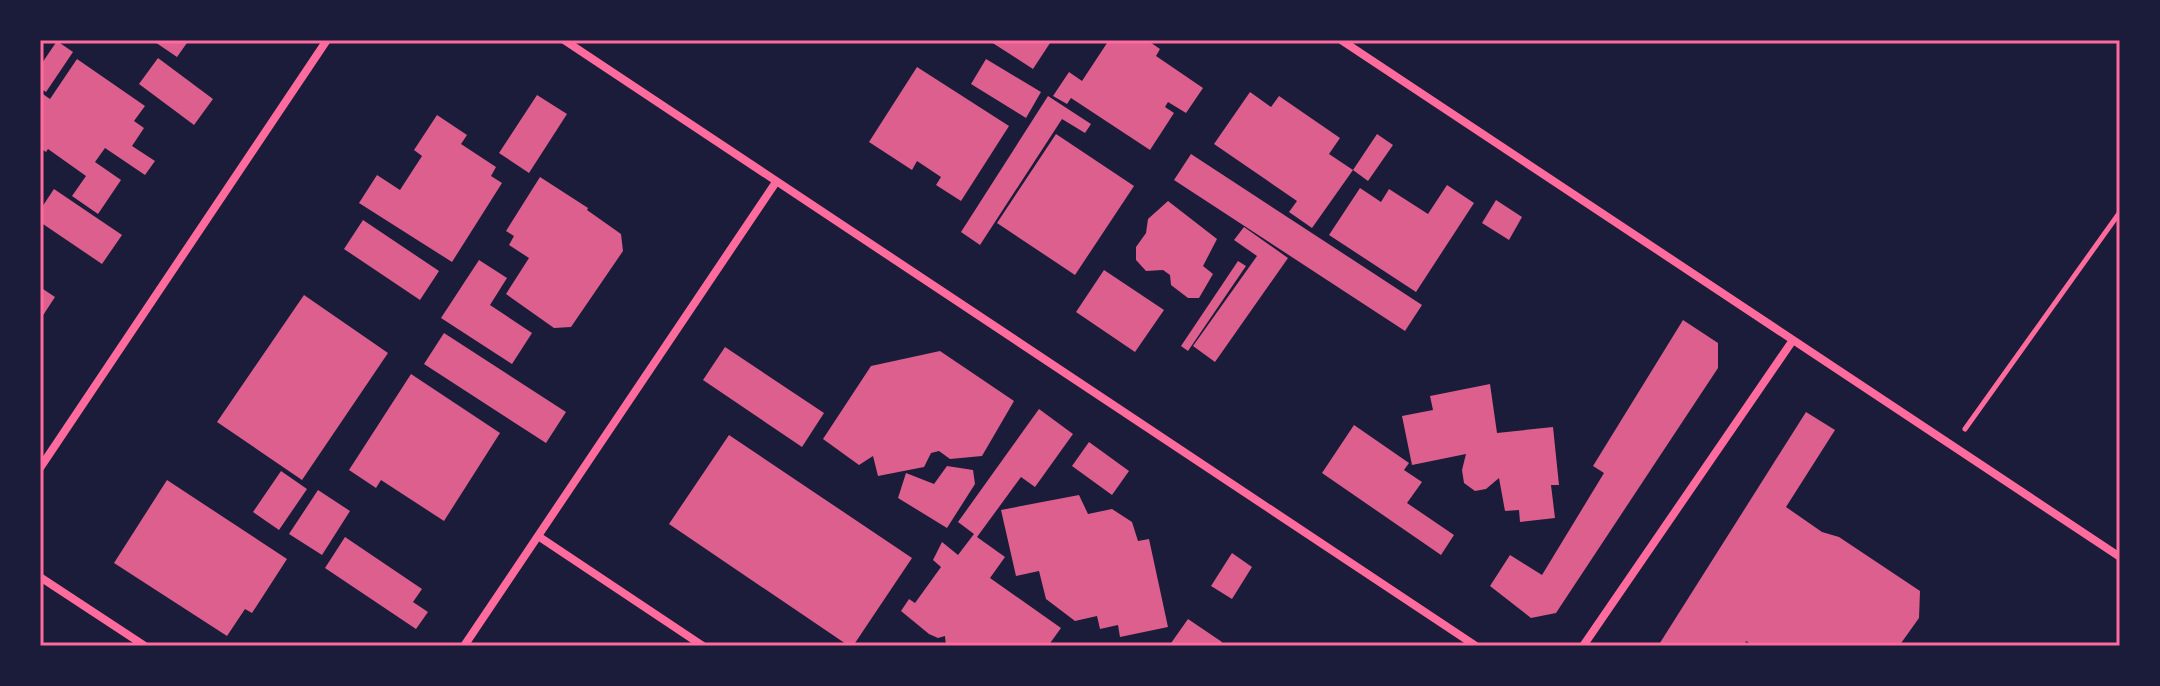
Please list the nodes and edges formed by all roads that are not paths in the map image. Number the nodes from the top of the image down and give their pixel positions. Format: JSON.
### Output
{"nodes":[{"id":1,"x":327,"y":40,"type":"edge"},
{"id":2,"x":564,"y":40,"type":"edge"},
{"id":3,"x":1341,"y":40,"type":"edge"},
{"id":4,"x":776,"y":182,"type":"junction"},
{"id":5,"x":1793,"y":340,"type":"junction"},
{"id":6,"x":40,"y":468,"type":"edge"},
{"id":7,"x":538,"y":536,"type":"junction"},
{"id":8,"x":2120,"y":557,"type":"edge"},
{"id":9,"x":40,"y":577,"type":"edge"},
{"id":10,"x":145,"y":646,"type":"edge"},
{"id":11,"x":464,"y":646,"type":"edge"},
{"id":12,"x":703,"y":646,"type":"edge"},
{"id":13,"x":1476,"y":646,"type":"edge"},
{"id":14,"x":1583,"y":646,"type":"edge"}],
"edges":[{"from":1,"to":6,"type":"street"},
{"from":2,"to":4,"type":"street"},
{"from":3,"to":5,"type":"street"},
{"from":4,"to":7,"type":"street"},
{"from":4,"to":13,"type":"street"},
{"from":5,"to":8,"type":"street"},
{"from":5,"to":14,"type":"street"},
{"from":7,"to":11,"type":"street"},
{"from":7,"to":12,"type":"street"},
{"from":9,"to":10,"type":"street"}]}
